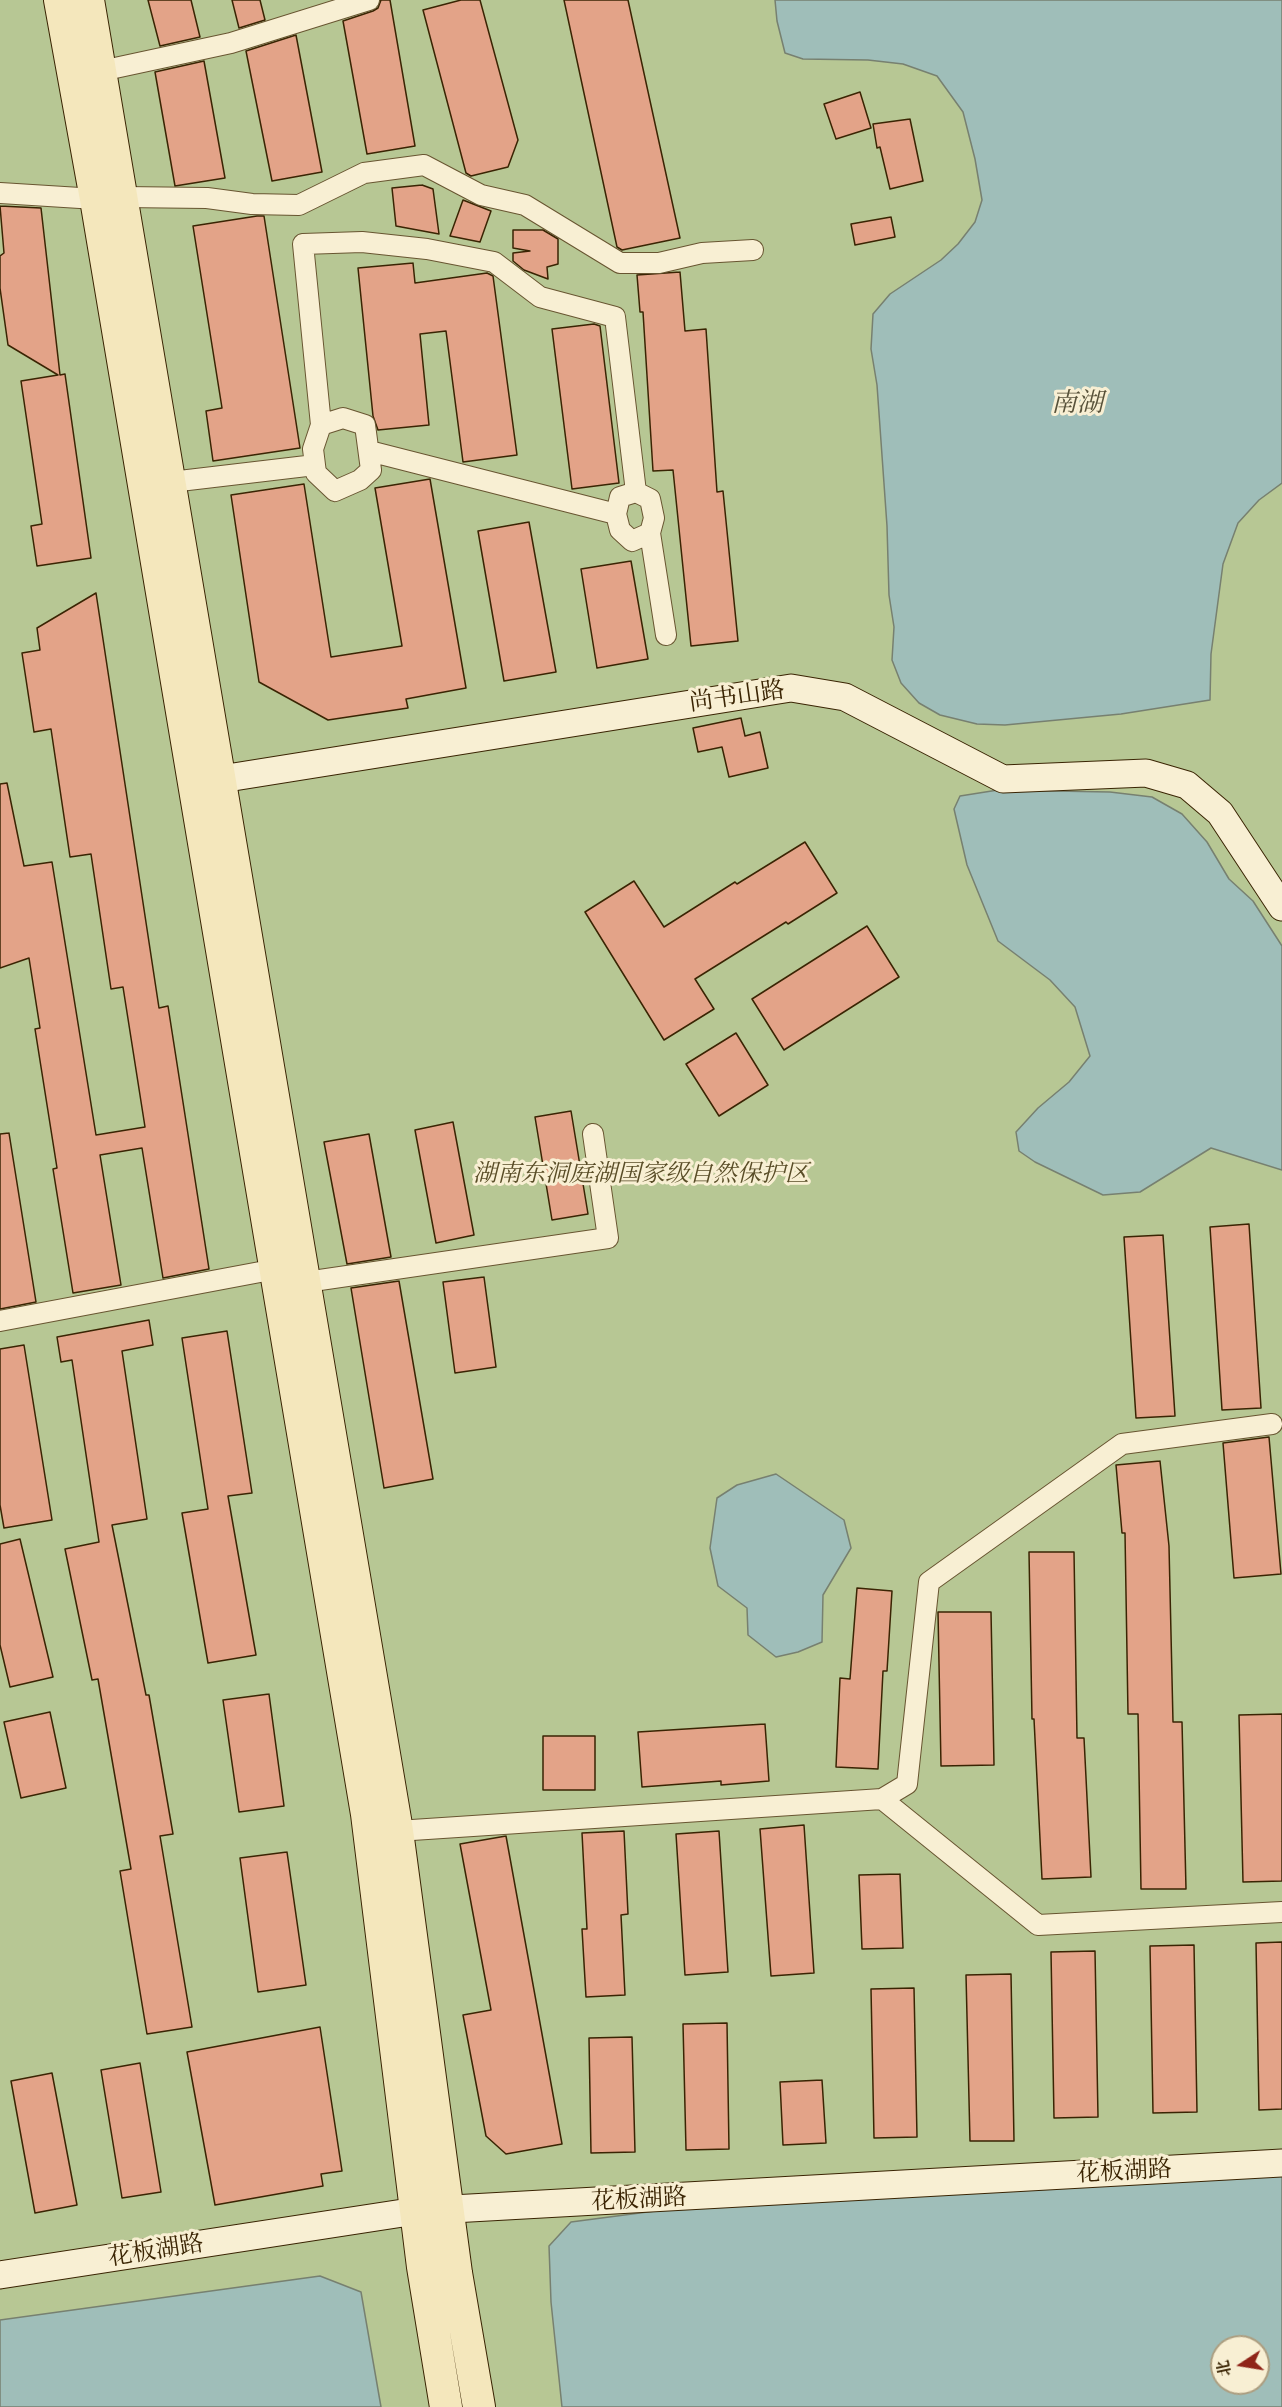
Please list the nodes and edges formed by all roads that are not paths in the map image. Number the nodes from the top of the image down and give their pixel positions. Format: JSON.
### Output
{"nodes":[{"id":1,"x":60,"y":0,"type":"edge"},
{"id":2,"x":88,"y":0,"type":"edge"},
{"id":3,"x":369,"y":0,"type":"edge"},
{"id":4,"x":101,"y":71,"type":"junction"},
{"id":5,"x":0,"y":193,"type":"edge"},
{"id":6,"x":109,"y":198,"type":"junction"},
{"id":7,"x":753,"y":250,"type":"dead end"},
{"id":8,"x":321,"y":425,"type":"junction"},
{"id":9,"x":369,"y":451,"type":"junction"},
{"id":10,"x":315,"y":465,"type":"junction"},
{"id":11,"x":171,"y":482,"type":"junction"},
{"id":12,"x":636,"y":492,"type":"junction"},
{"id":13,"x":616,"y":514,"type":"junction"},
{"id":14,"x":651,"y":533,"type":"junction"},
{"id":15,"x":666,"y":635,"type":"dead end"},
{"id":16,"x":221,"y":778,"type":"junction"},
{"id":17,"x":1282,"y":907,"type":"edge"},
{"id":18,"x":592,"y":1134,"type":"dead end"},
{"id":19,"x":276,"y":1269,"type":"junction"},
{"id":20,"x":306,"y":1282,"type":"junction"},
{"id":21,"x":0,"y":1321,"type":"edge"},
{"id":22,"x":1272,"y":1424,"type":"dead end"},
{"id":23,"x":882,"y":1799,"type":"junction"},
{"id":24,"x":397,"y":1831,"type":"junction"},
{"id":25,"x":1282,"y":1912,"type":"edge"},
{"id":26,"x":1282,"y":2163,"type":"edge"},
{"id":27,"x":416,"y":2211,"type":"junction"},
{"id":28,"x":449,"y":2211,"type":"junction"},
{"id":29,"x":0,"y":2275,"type":"edge"},
{"id":30,"x":446,"y":2407,"type":"edge"},
{"id":31,"x":479,"y":2407,"type":"edge"}],
"edges":[{"from":1,"to":6,"type":"main road"},
{"from":2,"to":4,"type":"main road"},
{"from":3,"to":4,"type":"street"},
{"from":4,"to":6,"type":"main road"},
{"from":5,"to":6,"type":"street"},
{"from":6,"to":7,"type":"street"},
{"from":6,"to":11,"type":"main road"},
{"from":6,"to":19,"type":"main road"},
{"from":8,"to":9,"type":"street"},
{"from":8,"to":10,"type":"street"},
{"from":8,"to":12,"type":"street"},
{"from":9,"to":10,"type":"street"},
{"from":9,"to":13,"type":"street"},
{"from":10,"to":11,"type":"street"},
{"from":11,"to":16,"type":"main road"},
{"from":12,"to":13,"type":"street"},
{"from":12,"to":14,"type":"street"},
{"from":13,"to":14,"type":"street"},
{"from":14,"to":15,"type":"street"},
{"from":16,"to":17,"type":"street","name":"尚书山路"},
{"from":16,"to":20,"type":"main road"},
{"from":18,"to":20,"type":"street"},
{"from":19,"to":21,"type":"street"},
{"from":19,"to":27,"type":"main road"},
{"from":20,"to":24,"type":"main road"},
{"from":22,"to":23,"type":"street"},
{"from":23,"to":24,"type":"street"},
{"from":23,"to":25,"type":"street"},
{"from":24,"to":28,"type":"main road"},
{"from":26,"to":28,"type":"street","name":"花板湖路"},
{"from":27,"to":28,"type":"street","name":"花板湖路"},
{"from":27,"to":29,"type":"street","name":"花板湖路"},
{"from":27,"to":30,"type":"main road"},
{"from":28,"to":31,"type":"main road"}]}
